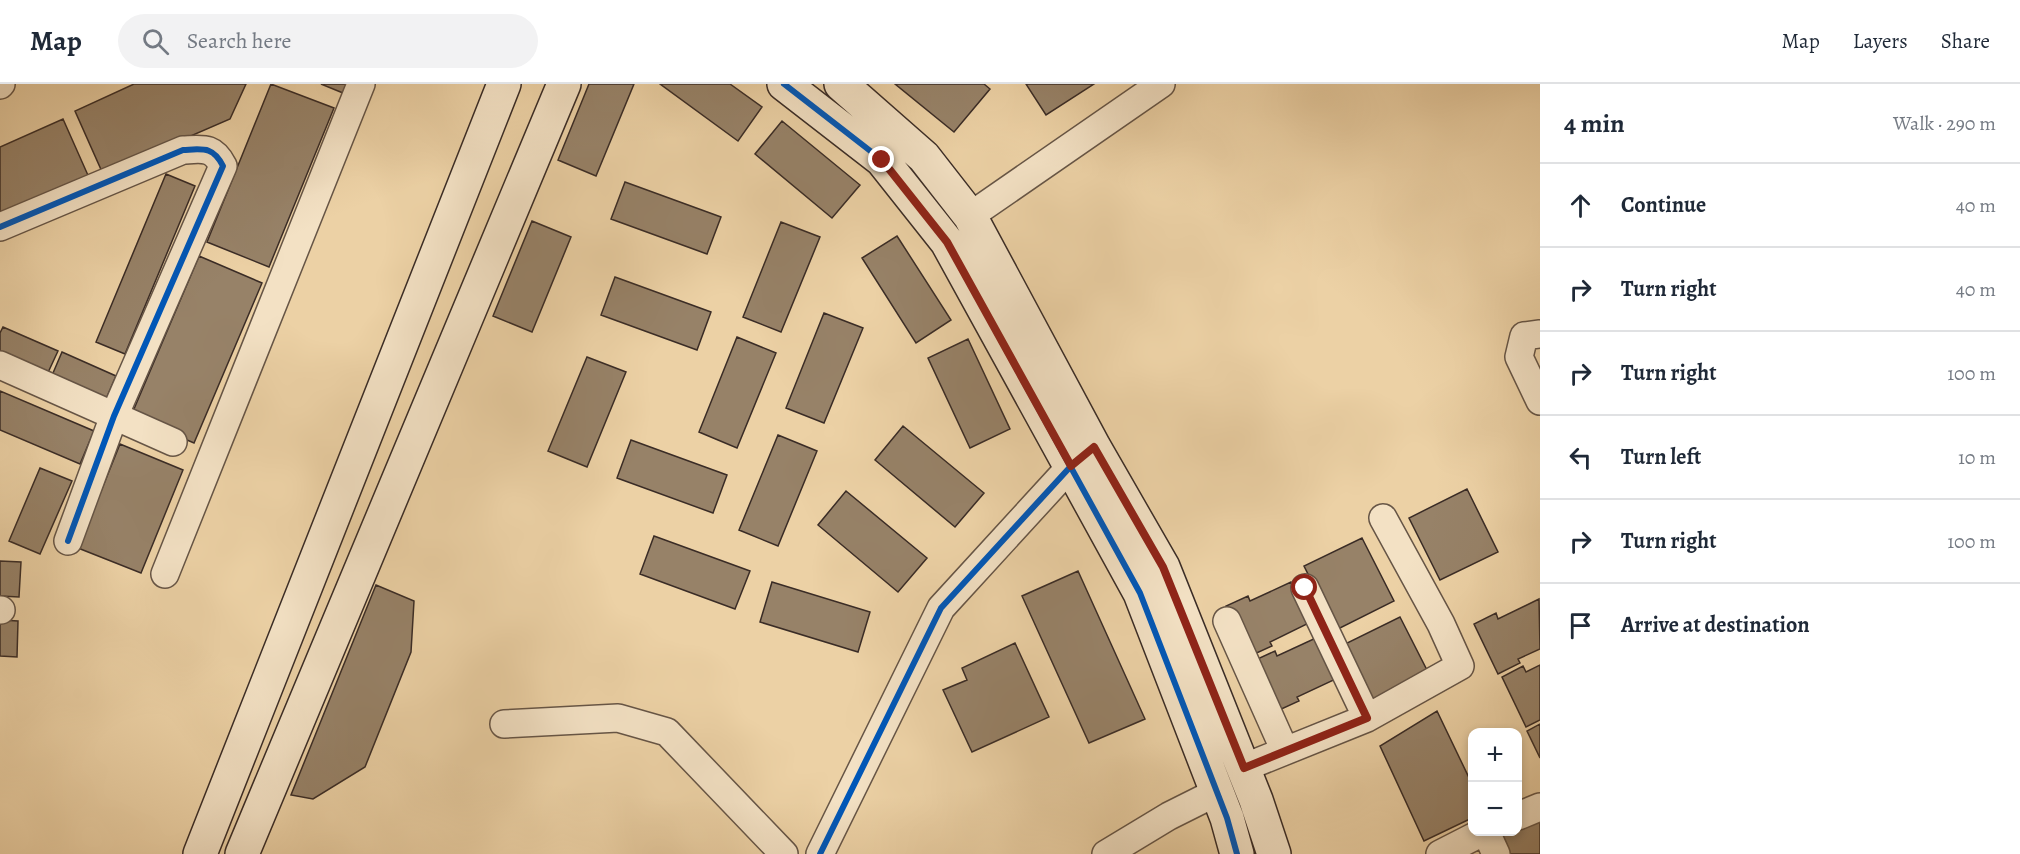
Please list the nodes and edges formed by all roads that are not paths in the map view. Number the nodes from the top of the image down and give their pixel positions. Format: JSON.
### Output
{"nodes":[{"id":1,"x":361,"y":84,"type":"edge"},
{"id":2,"x":504,"y":84,"type":"edge"},
{"id":3,"x":564,"y":84,"type":"edge"},
{"id":4,"x":784,"y":84,"type":"edge"},
{"id":5,"x":841,"y":84,"type":"edge"},
{"id":6,"x":1161,"y":84,"type":"edge"},
{"id":7,"x":970,"y":216,"type":"junction"},
{"id":8,"x":0,"y":227,"type":"edge"},
{"id":9,"x":1540,"y":334,"type":"edge"},
{"id":10,"x":0,"y":365,"type":"edge"},
{"id":11,"x":1540,"y":401,"type":"edge"},
{"id":12,"x":114,"y":416,"type":"junction"},
{"id":13,"x":173,"y":442,"type":"dead end"},
{"id":14,"x":1082,"y":456,"type":"junction"},
{"id":15,"x":1383,"y":518,"type":"dead end"},
{"id":16,"x":68,"y":541,"type":"dead end"},
{"id":17,"x":165,"y":574,"type":"dead end"},
{"id":18,"x":1305,"y":588,"type":"dead end"},
{"id":19,"x":1227,"y":621,"type":"dead end"},
{"id":20,"x":1367,"y":718,"type":"junction"},
{"id":21,"x":504,"y":724,"type":"dead end"},
{"id":22,"x":1285,"y":751,"type":"junction"},
{"id":23,"x":1244,"y":768,"type":"junction"},
{"id":24,"x":1217,"y":792,"type":"junction"},
{"id":25,"x":1540,"y":807,"type":"edge"},
{"id":26,"x":1522,"y":814,"type":"edge"},
{"id":27,"x":1474,"y":836,"type":"edge"},
{"id":28,"x":1487,"y":836,"type":"edge"},
{"id":29,"x":200,"y":854,"type":"edge"},
{"id":30,"x":242,"y":854,"type":"edge"},
{"id":31,"x":784,"y":854,"type":"edge"},
{"id":32,"x":820,"y":854,"type":"edge"},
{"id":33,"x":1106,"y":854,"type":"edge"},
{"id":34,"x":1238,"y":854,"type":"edge"},
{"id":35,"x":1274,"y":854,"type":"edge"},
{"id":36,"x":1440,"y":854,"type":"edge"},
{"id":37,"x":1496,"y":854,"type":"edge"}],
"edges":[{"from":1,"to":17,"type":"street"},
{"from":2,"to":29,"type":"street"},
{"from":3,"to":30,"type":"street"},
{"from":4,"to":14,"type":"street"},
{"from":5,"to":7,"type":"street"},
{"from":6,"to":7,"type":"street"},
{"from":7,"to":14,"type":"street"},
{"from":8,"to":12,"type":"street"},
{"from":9,"to":11,"type":"street"},
{"from":10,"to":12,"type":"street"},
{"from":12,"to":13,"type":"street"},
{"from":12,"to":16,"type":"street"},
{"from":14,"to":23,"type":"street"},
{"from":14,"to":24,"type":"street"},
{"from":14,"to":32,"type":"street"},
{"from":15,"to":20,"type":"street"},
{"from":18,"to":20,"type":"street"},
{"from":19,"to":22,"type":"street"},
{"from":20,"to":22,"type":"street"},
{"from":21,"to":31,"type":"street"},
{"from":22,"to":23,"type":"street"},
{"from":23,"to":35,"type":"street"},
{"from":24,"to":33,"type":"street"},
{"from":24,"to":34,"type":"street"},
{"from":25,"to":26,"type":"street"},
{"from":27,"to":36,"type":"street"},
{"from":28,"to":37,"type":"street"}]}
